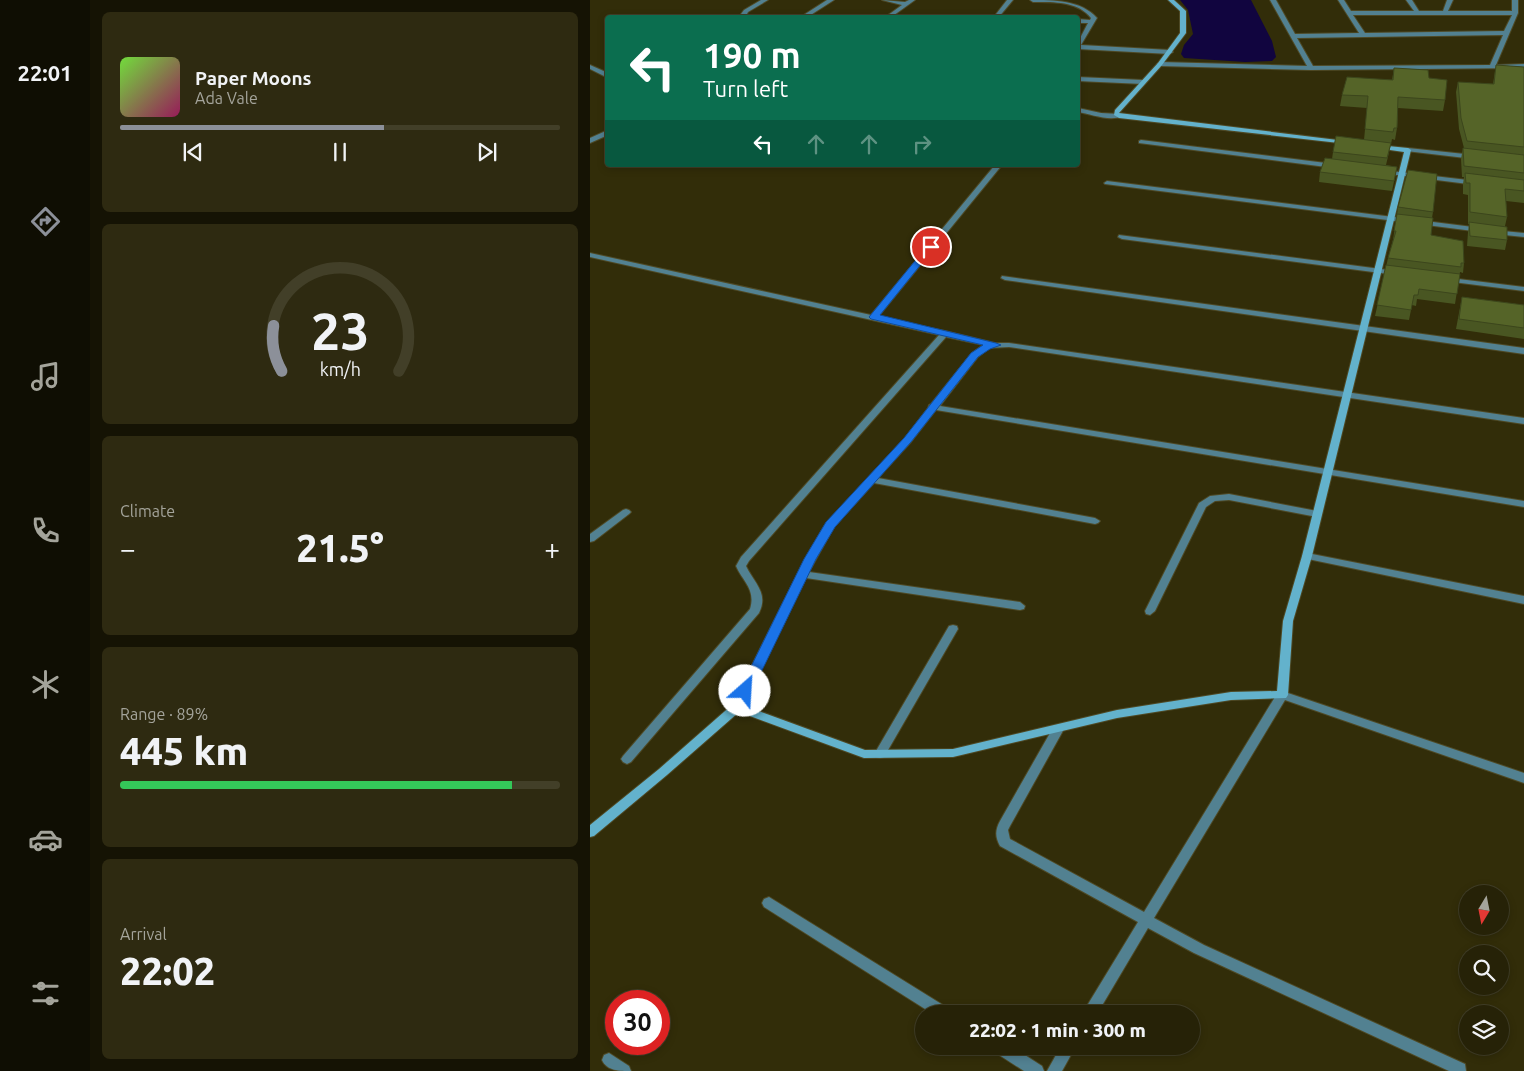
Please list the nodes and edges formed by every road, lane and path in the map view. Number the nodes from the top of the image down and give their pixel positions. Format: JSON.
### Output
{"nodes":[{"id":1,"x":765,"y":0,"type":"edge"},
{"id":2,"x":831,"y":0,"type":"edge"},
{"id":3,"x":885,"y":0,"type":"edge"},
{"id":4,"x":912,"y":0,"type":"edge"},
{"id":5,"x":1010,"y":0,"type":"edge"},
{"id":6,"x":1033,"y":0,"type":"edge"},
{"id":7,"x":1081,"y":0,"type":"edge"},
{"id":8,"x":1171,"y":0,"type":"edge"},
{"id":9,"x":1273,"y":0,"type":"edge"},
{"id":10,"x":1341,"y":0,"type":"edge"},
{"id":11,"x":1409,"y":0,"type":"edge"},
{"id":12,"x":1450,"y":0,"type":"edge"},
{"id":13,"x":1515,"y":0,"type":"edge"},
{"id":14,"x":906,"y":4,"type":"junction"},
{"id":15,"x":1073,"y":5,"type":"junction"},
{"id":16,"x":1417,"y":12,"type":"junction"},
{"id":17,"x":1445,"y":12,"type":"junction"},
{"id":18,"x":1349,"y":13,"type":"junction"},
{"id":19,"x":1515,"y":13,"type":"junction"},
{"id":20,"x":745,"y":15,"type":"edge"},
{"id":21,"x":806,"y":15,"type":"edge"},
{"id":22,"x":890,"y":15,"type":"edge"},
{"id":23,"x":998,"y":15,"type":"edge"},
{"id":24,"x":1080,"y":21,"type":"edge"},
{"id":25,"x":1092,"y":22,"type":"junction"},
{"id":26,"x":1506,"y":33,"type":"junction"},
{"id":27,"x":1363,"y":35,"type":"junction"},
{"id":28,"x":1293,"y":36,"type":"junction"},
{"id":29,"x":1080,"y":43,"type":"edge"},
{"id":30,"x":1080,"y":47,"type":"edge"},
{"id":31,"x":1170,"y":52,"type":"junction"},
{"id":32,"x":1160,"y":64,"type":"junction"},
{"id":33,"x":1493,"y":65,"type":"junction"},
{"id":34,"x":1524,"y":66,"type":"edge"},
{"id":35,"x":590,"y":67,"type":"edge"},
{"id":36,"x":1311,"y":68,"type":"junction"},
{"id":37,"x":605,"y":74,"type":"edge"},
{"id":38,"x":1080,"y":79,"type":"edge"},
{"id":39,"x":1143,"y":82,"type":"junction"},
{"id":40,"x":1080,"y":110,"type":"edge"},
{"id":41,"x":1119,"y":116,"type":"junction"},
{"id":42,"x":605,"y":134,"type":"edge"},
{"id":43,"x":590,"y":142,"type":"edge"},
{"id":44,"x":1141,"y":142,"type":"dead end"},
{"id":45,"x":1408,"y":150,"type":"junction"},
{"id":46,"x":1485,"y":158,"type":"edge"},
{"id":47,"x":997,"y":167,"type":"edge"},
{"id":48,"x":1344,"y":167,"type":"edge"},
{"id":49,"x":1373,"y":171,"type":"edge"},
{"id":50,"x":1402,"y":174,"type":"junction"},
{"id":51,"x":1107,"y":183,"type":"dead end"},
{"id":52,"x":1486,"y":184,"type":"edge"},
{"id":53,"x":1392,"y":219,"type":"junction"},
{"id":54,"x":1524,"y":235,"type":"edge"},
{"id":55,"x":1122,"y":237,"type":"dead end"},
{"id":56,"x":590,"y":255,"type":"edge"},
{"id":57,"x":1378,"y":271,"type":"junction"},
{"id":58,"x":1408,"y":275,"type":"edge"},
{"id":59,"x":1004,"y":278,"type":"dead end"},
{"id":60,"x":1437,"y":278,"type":"edge"},
{"id":61,"x":1524,"y":289,"type":"edge"},
{"id":62,"x":874,"y":317,"type":"junction"},
{"id":63,"x":1364,"y":328,"type":"junction"},
{"id":64,"x":945,"y":333,"type":"junction"},
{"id":65,"x":996,"y":345,"type":"junction"},
{"id":66,"x":1524,"y":351,"type":"edge"},
{"id":67,"x":1346,"y":394,"type":"junction"},
{"id":68,"x":932,"y":407,"type":"junction"},
{"id":69,"x":1524,"y":421,"type":"edge"},
{"id":70,"x":1327,"y":471,"type":"junction"},
{"id":71,"x":871,"y":480,"type":"junction"},
{"id":72,"x":1524,"y":504,"type":"edge"},
{"id":73,"x":626,"y":512,"type":"dead end"},
{"id":74,"x":1317,"y":514,"type":"junction"},
{"id":75,"x":1095,"y":521,"type":"dead end"},
{"id":76,"x":590,"y":539,"type":"edge"},
{"id":77,"x":1307,"y":556,"type":"junction"},
{"id":78,"x":803,"y":574,"type":"junction"},
{"id":79,"x":1524,"y":600,"type":"edge"},
{"id":80,"x":1020,"y":606,"type":"dead end"},
{"id":81,"x":1150,"y":610,"type":"dead end"},
{"id":82,"x":953,"y":629,"type":"dead end"},
{"id":83,"x":1282,"y":695,"type":"junction"},
{"id":84,"x":737,"y":707,"type":"junction"},
{"id":85,"x":1058,"y":729,"type":"junction"},
{"id":86,"x":880,"y":754,"type":"junction"},
{"id":87,"x":627,"y":759,"type":"dead end"},
{"id":88,"x":1524,"y":778,"type":"edge"},
{"id":89,"x":590,"y":832,"type":"edge"},
{"id":90,"x":769,"y":902,"type":"dead end"},
{"id":91,"x":1146,"y":920,"type":"junction"},
{"id":92,"x":932,"y":1005,"type":"edge"},
{"id":93,"x":1094,"y":1005,"type":"edge"},
{"id":94,"x":1012,"y":1055,"type":"edge"},
{"id":95,"x":1064,"y":1055,"type":"edge"},
{"id":96,"x":609,"y":1060,"type":"dead end"},
{"id":97,"x":1460,"y":1069,"type":"dead end"},
{"id":98,"x":624,"y":1071,"type":"edge"},
{"id":99,"x":1037,"y":1071,"type":"edge"},
{"id":100,"x":1054,"y":1071,"type":"edge"}],
"edges":[{"from":1,"to":20,"type":"street"},
{"from":2,"to":21,"type":"street"},
{"from":3,"to":14,"type":"street"},
{"from":4,"to":14,"type":"street"},
{"from":5,"to":23,"type":"street"},
{"from":6,"to":15,"type":"street"},
{"from":7,"to":15,"type":"street"},
{"from":8,"to":31,"type":"street"},
{"from":9,"to":28,"type":"street"},
{"from":10,"to":18,"type":"street"},
{"from":11,"to":16,"type":"street"},
{"from":12,"to":17,"type":"street"},
{"from":13,"to":19,"type":"street"},
{"from":14,"to":22,"type":"street"},
{"from":15,"to":25,"type":"street"},
{"from":16,"to":17,"type":"street"},
{"from":16,"to":18,"type":"street"},
{"from":17,"to":19,"type":"street"},
{"from":18,"to":27,"type":"street"},
{"from":19,"to":26,"type":"street"},
{"from":24,"to":25,"type":"street"},
{"from":25,"to":29,"type":"street"},
{"from":26,"to":27,"type":"street"},
{"from":26,"to":33,"type":"street"},
{"from":27,"to":28,"type":"street"},
{"from":28,"to":36,"type":"street"},
{"from":30,"to":31,"type":"street"},
{"from":31,"to":32,"type":"street"},
{"from":32,"to":36,"type":"street"},
{"from":32,"to":39,"type":"street"},
{"from":33,"to":34,"type":"street"},
{"from":33,"to":36,"type":"street"},
{"from":35,"to":37,"type":"street"},
{"from":38,"to":39,"type":"street"},
{"from":39,"to":41,"type":"street"},
{"from":40,"to":41,"type":"street"},
{"from":41,"to":45,"type":"street"},
{"from":42,"to":43,"type":"street"},
{"from":44,"to":48,"type":"street"},
{"from":45,"to":46,"type":"street"},
{"from":45,"to":50,"type":"street"},
{"from":47,"to":62,"type":"street"},
{"from":49,"to":50,"type":"street"},
{"from":50,"to":52,"type":"street"},
{"from":50,"to":53,"type":"street"},
{"from":51,"to":53,"type":"street"},
{"from":53,"to":54,"type":"street"},
{"from":53,"to":57,"type":"street"},
{"from":55,"to":57,"type":"street"},
{"from":56,"to":62,"type":"street"},
{"from":57,"to":58,"type":"street"},
{"from":57,"to":63,"type":"street"},
{"from":59,"to":63,"type":"street"},
{"from":60,"to":61,"type":"street"},
{"from":62,"to":64,"type":"street"},
{"from":63,"to":66,"type":"street"},
{"from":63,"to":67,"type":"street"},
{"from":64,"to":65,"type":"street"},
{"from":64,"to":87,"type":"street"},
{"from":65,"to":67,"type":"street"},
{"from":65,"to":68,"type":"street"},
{"from":67,"to":69,"type":"street"},
{"from":67,"to":70,"type":"street"},
{"from":68,"to":70,"type":"street"},
{"from":68,"to":71,"type":"street"},
{"from":70,"to":72,"type":"street"},
{"from":70,"to":74,"type":"street"},
{"from":71,"to":75,"type":"street"},
{"from":71,"to":78,"type":"street"},
{"from":73,"to":76,"type":"street"},
{"from":74,"to":77,"type":"street"},
{"from":74,"to":81,"type":"street"},
{"from":77,"to":79,"type":"street"},
{"from":77,"to":83,"type":"street"},
{"from":78,"to":80,"type":"street"},
{"from":78,"to":84,"type":"street"},
{"from":82,"to":86,"type":"street"},
{"from":83,"to":85,"type":"street"},
{"from":83,"to":88,"type":"street"},
{"from":83,"to":91,"type":"street"},
{"from":84,"to":86,"type":"street"},
{"from":84,"to":89,"type":"street"},
{"from":85,"to":86,"type":"street"},
{"from":85,"to":91,"type":"street"},
{"from":90,"to":92,"type":"street"},
{"from":91,"to":93,"type":"street"},
{"from":91,"to":97,"type":"street"},
{"from":94,"to":99,"type":"street"},
{"from":95,"to":100,"type":"street"},
{"from":96,"to":98,"type":"street"}]}
